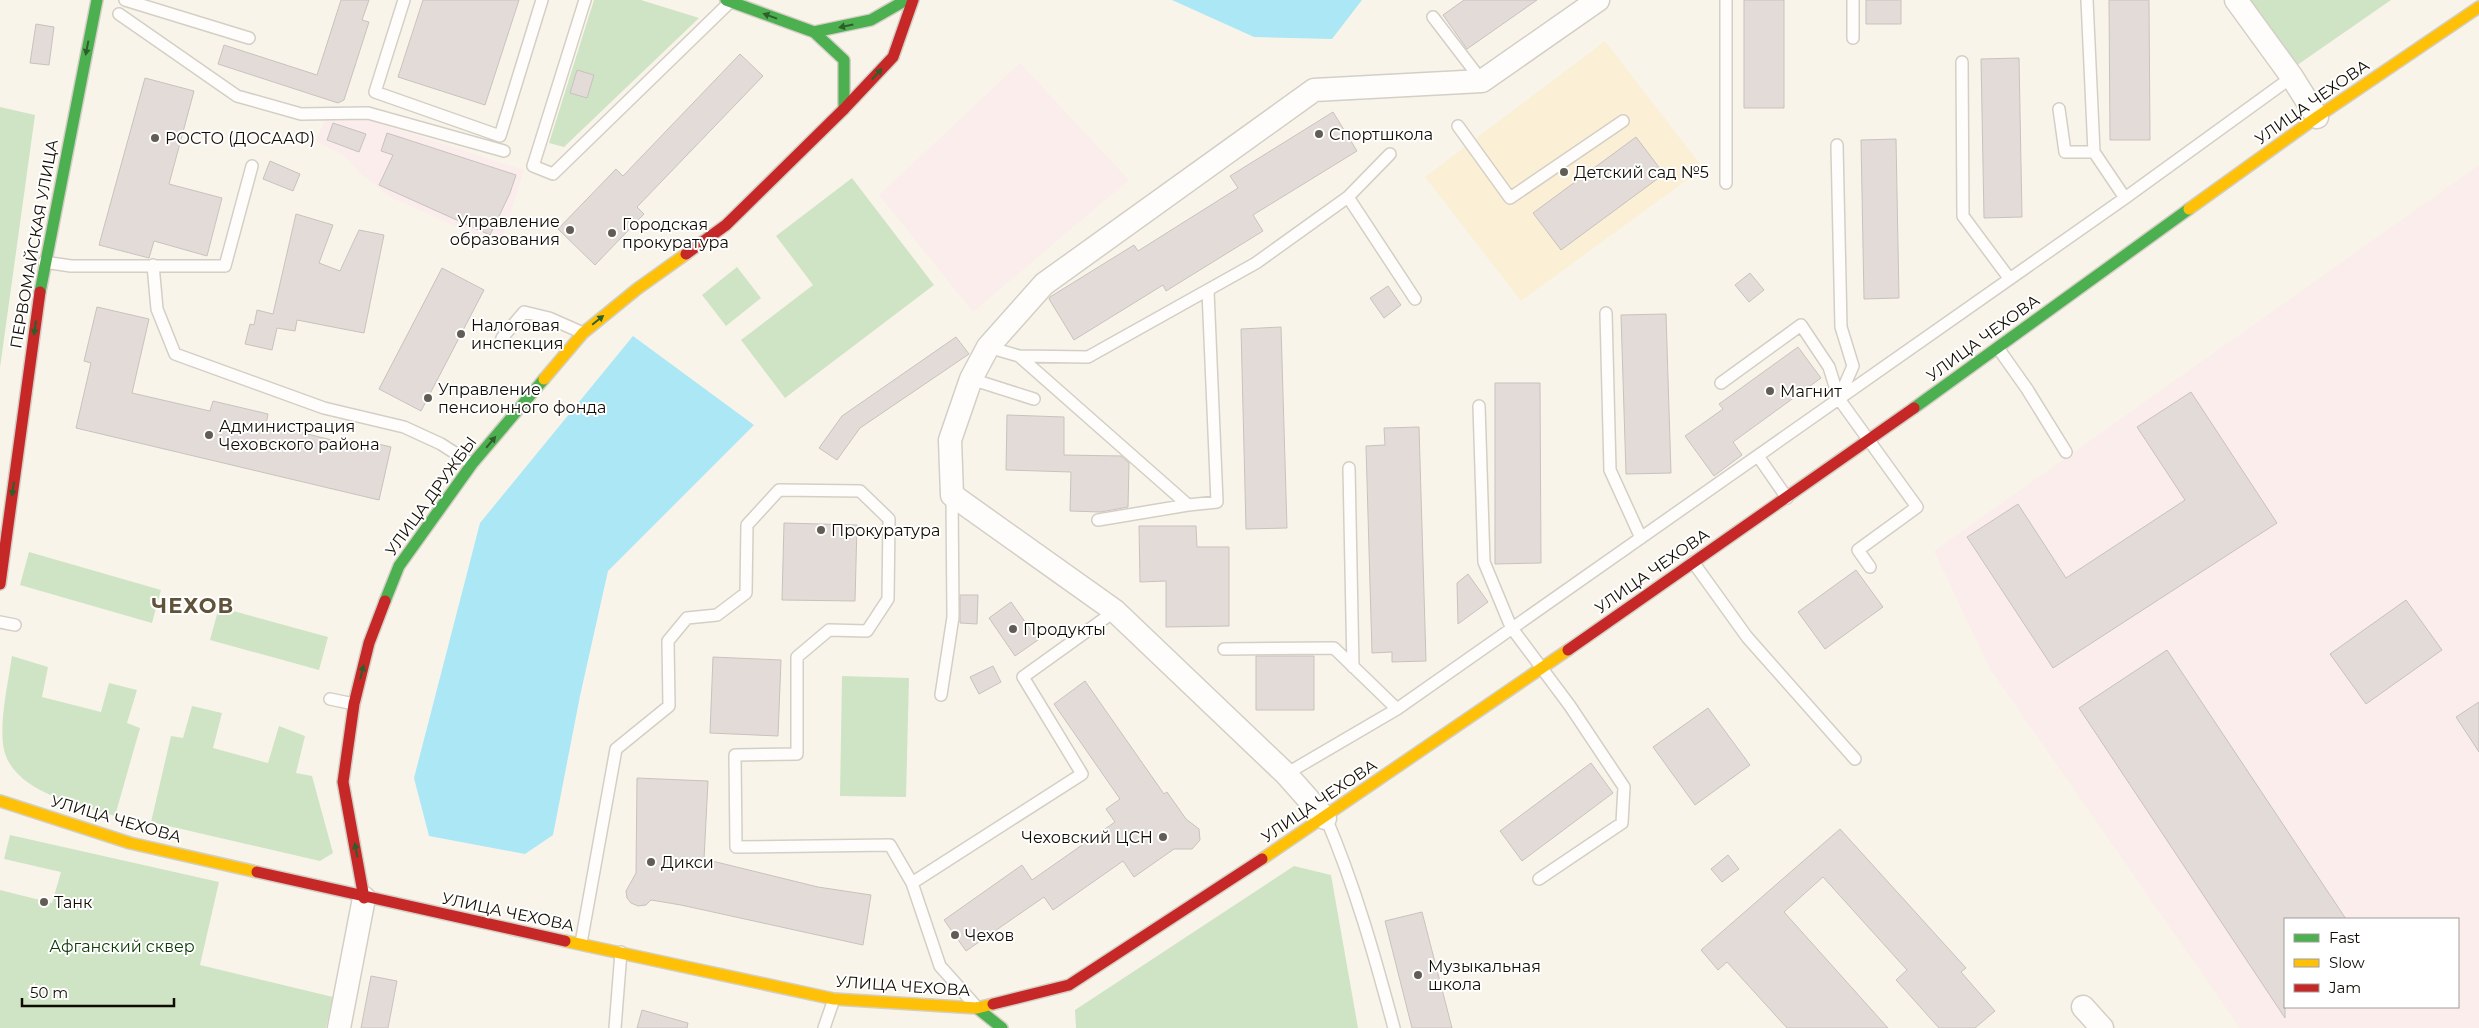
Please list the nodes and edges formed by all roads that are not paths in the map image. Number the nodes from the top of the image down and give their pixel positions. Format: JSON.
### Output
{"nodes":[{"id":1,"x":97,"y":0,"type":"edge"},
{"id":2,"x":126,"y":0,"type":"edge"},
{"id":3,"x":404,"y":0,"type":"edge"},
{"id":4,"x":542,"y":0,"type":"edge"},
{"id":5,"x":585,"y":0,"type":"edge"},
{"id":6,"x":906,"y":0,"type":"edge"},
{"id":7,"x":913,"y":0,"type":"edge"},
{"id":8,"x":1598,"y":0,"type":"edge"},
{"id":9,"x":1726,"y":0,"type":"edge"},
{"id":10,"x":1853,"y":0,"type":"edge"},
{"id":11,"x":2087,"y":0,"type":"edge"},
{"id":12,"x":2236,"y":0,"type":"edge"},
{"id":13,"x":728,"y":1,"type":"edge"},
{"id":14,"x":2479,"y":7,"type":"edge"},
{"id":15,"x":119,"y":14,"type":"dead end"},
{"id":16,"x":1433,"y":17,"type":"dead end"},
{"id":17,"x":814,"y":32,"type":"junction"},
{"id":18,"x":249,"y":38,"type":"dead end"},
{"id":19,"x":1853,"y":38,"type":"dead end"},
{"id":20,"x":1962,"y":62,"type":"dead end"},
{"id":21,"x":2292,"y":77,"type":"junction"},
{"id":22,"x":1482,"y":81,"type":"junction"},
{"id":23,"x":375,"y":92,"type":"junction"},
{"id":24,"x":844,"y":109,"type":"junction"},
{"id":25,"x":2059,"y":109,"type":"dead end"},
{"id":26,"x":368,"y":113,"type":"junction"},
{"id":27,"x":2317,"y":117,"type":"junction"},
{"id":28,"x":1623,"y":121,"type":"dead end"},
{"id":29,"x":1458,"y":126,"type":"dead end"},
{"id":30,"x":1837,"y":144,"type":"dead end"},
{"id":31,"x":504,"y":151,"type":"dead end"},
{"id":32,"x":2094,"y":152,"type":"junction"},
{"id":33,"x":1390,"y":154,"type":"dead end"},
{"id":34,"x":252,"y":166,"type":"dead end"},
{"id":35,"x":1726,"y":184,"type":"dead end"},
{"id":36,"x":1348,"y":197,"type":"junction"},
{"id":37,"x":2125,"y":198,"type":"junction"},
{"id":38,"x":44,"y":262,"type":"junction"},
{"id":39,"x":152,"y":265,"type":"junction"},
{"id":40,"x":2009,"y":278,"type":"junction"},
{"id":41,"x":1208,"y":291,"type":"junction"},
{"id":42,"x":1415,"y":299,"type":"dead end"},
{"id":43,"x":1606,"y":314,"type":"dead end"},
{"id":44,"x":583,"y":332,"type":"junction"},
{"id":45,"x":502,"y":338,"type":"dead end"},
{"id":46,"x":988,"y":347,"type":"junction"},
{"id":47,"x":1998,"y":348,"type":"junction"},
{"id":48,"x":1019,"y":356,"type":"junction"},
{"id":49,"x":971,"y":379,"type":"junction"},
{"id":50,"x":1721,"y":383,"type":"dead end"},
{"id":51,"x":1034,"y":399,"type":"dead end"},
{"id":52,"x":1839,"y":399,"type":"junction"},
{"id":53,"x":1479,"y":406,"type":"dead end"},
{"id":54,"x":1869,"y":440,"type":"junction"},
{"id":55,"x":2066,"y":452,"type":"dead end"},
{"id":56,"x":1758,"y":456,"type":"junction"},
{"id":57,"x":472,"y":464,"type":"junction"},
{"id":58,"x":1349,"y":468,"type":"dead end"},
{"id":59,"x":952,"y":495,"type":"junction"},
{"id":60,"x":1787,"y":498,"type":"junction"},
{"id":61,"x":1188,"y":505,"type":"junction"},
{"id":62,"x":1098,"y":520,"type":"dead end"},
{"id":63,"x":1641,"y":538,"type":"junction"},
{"id":64,"x":1693,"y":562,"type":"junction"},
{"id":65,"x":1870,"y":567,"type":"dead end"},
{"id":66,"x":0,"y":584,"type":"edge"},
{"id":67,"x":1115,"y":611,"type":"junction"},
{"id":68,"x":0,"y":622,"type":"edge"},
{"id":69,"x":15,"y":625,"type":"dead end"},
{"id":70,"x":1511,"y":627,"type":"junction"},
{"id":71,"x":1224,"y":650,"type":"dead end"},
{"id":72,"x":1353,"y":667,"type":"junction"},
{"id":73,"x":1541,"y":667,"type":"junction"},
{"id":74,"x":941,"y":695,"type":"dead end"},
{"id":75,"x":330,"y":699,"type":"dead end"},
{"id":76,"x":354,"y":704,"type":"junction"},
{"id":77,"x":1397,"y":709,"type":"junction"},
{"id":78,"x":1855,"y":759,"type":"dead end"},
{"id":79,"x":1286,"y":774,"type":"junction"},
{"id":80,"x":0,"y":801,"type":"edge"},
{"id":81,"x":1326,"y":818,"type":"junction"},
{"id":82,"x":1539,"y":879,"type":"dead end"},
{"id":83,"x":912,"y":883,"type":"junction"},
{"id":84,"x":364,"y":898,"type":"junction"},
{"id":85,"x":581,"y":944,"type":"junction"},
{"id":86,"x":621,"y":952,"type":"junction"},
{"id":87,"x":834,"y":999,"type":"junction"},
{"id":88,"x":2083,"y":1007,"type":"dead end"},
{"id":89,"x":977,"y":1008,"type":"junction"},
{"id":90,"x":339,"y":1028,"type":"edge"},
{"id":91,"x":615,"y":1028,"type":"edge"},
{"id":92,"x":824,"y":1028,"type":"edge"},
{"id":93,"x":1002,"y":1028,"type":"edge"},
{"id":94,"x":1394,"y":1028,"type":"edge"},
{"id":95,"x":2102,"y":1028,"type":"edge"}],
"edges":[{"from":1,"to":38,"type":"main road","name":"ПЕРВОМАЙСКАЯ УЛИЦА","one_way":true},
{"from":2,"to":18,"type":"lane"},
{"from":3,"to":23,"type":"lane"},
{"from":4,"to":23,"type":"lane"},
{"from":5,"to":13,"type":"lane"},
{"from":6,"to":17,"type":"main road","one_way":true},
{"from":24,"to":7,"type":"main road","name":"УЛИЦА ДРУЖБЫ","one_way":true},
{"from":8,"to":22,"type":"street"},
{"from":9,"to":35,"type":"lane"},
{"from":10,"to":19,"type":"lane"},
{"from":11,"to":32,"type":"lane"},
{"from":12,"to":21,"type":"street"},
{"from":17,"to":13,"type":"main road","one_way":true},
{"from":14,"to":27,"type":"main road","name":"УЛИЦА ЧЕХОВА"},
{"from":15,"to":26,"type":"lane"},
{"from":16,"to":22,"type":"lane"},
{"from":17,"to":24,"type":"main road"},
{"from":20,"to":40,"type":"lane"},
{"from":21,"to":27,"type":"street"},
{"from":21,"to":37,"type":"lane"},
{"from":22,"to":46,"type":"street"},
{"from":23,"to":26,"type":"lane"},
{"from":44,"to":24,"type":"main road","name":"УЛИЦА ДРУЖБЫ","one_way":true},
{"from":25,"to":32,"type":"lane"},
{"from":26,"to":31,"type":"lane"},
{"from":27,"to":47,"type":"main road","name":"УЛИЦА ЧЕХОВА"},
{"from":28,"to":29,"type":"lane"},
{"from":30,"to":52,"type":"lane"},
{"from":32,"to":37,"type":"lane"},
{"from":33,"to":36,"type":"lane"},
{"from":34,"to":39,"type":"lane"},
{"from":36,"to":41,"type":"lane"},
{"from":36,"to":42,"type":"lane"},
{"from":37,"to":40,"type":"lane"},
{"from":38,"to":39,"type":"lane"},
{"from":38,"to":66,"type":"main road","name":"ПЕРВОМАЙСКАЯ УЛИЦА","one_way":true},
{"from":39,"to":57,"type":"lane"},
{"from":40,"to":52,"type":"lane"},
{"from":41,"to":48,"type":"lane"},
{"from":41,"to":61,"type":"lane"},
{"from":43,"to":63,"type":"lane"},
{"from":44,"to":45,"type":"lane"},
{"from":57,"to":44,"type":"main road","name":"УЛИЦА ДРУЖБЫ","one_way":true},
{"from":46,"to":48,"type":"lane"},
{"from":46,"to":49,"type":"street"},
{"from":47,"to":54,"type":"main road","name":"УЛИЦА ЧЕХОВА"},
{"from":47,"to":55,"type":"lane"},
{"from":48,"to":61,"type":"lane"},
{"from":49,"to":51,"type":"lane"},
{"from":49,"to":59,"type":"street"},
{"from":50,"to":52,"type":"lane"},
{"from":52,"to":54,"type":"lane"},
{"from":52,"to":56,"type":"lane"},
{"from":53,"to":70,"type":"lane"},
{"from":54,"to":60,"type":"main road","name":"УЛИЦА ЧЕХОВА"},
{"from":54,"to":65,"type":"lane"},
{"from":56,"to":60,"type":"lane"},
{"from":56,"to":63,"type":"lane"},
{"from":76,"to":57,"type":"main road","name":"УЛИЦА ДРУЖБЫ","one_way":true},
{"from":58,"to":72,"type":"lane"},
{"from":59,"to":67,"type":"street"},
{"from":59,"to":74,"type":"lane"},
{"from":60,"to":64,"type":"main road","name":"УЛИЦА ЧЕХОВА"},
{"from":61,"to":62,"type":"lane"},
{"from":63,"to":70,"type":"lane"},
{"from":64,"to":73,"type":"main road","name":"УЛИЦА ЧЕХОВА"},
{"from":64,"to":78,"type":"lane"},
{"from":67,"to":79,"type":"street"},
{"from":67,"to":83,"type":"lane"},
{"from":68,"to":69,"type":"lane"},
{"from":70,"to":73,"type":"lane"},
{"from":70,"to":77,"type":"lane"},
{"from":71,"to":72,"type":"lane"},
{"from":72,"to":77,"type":"lane"},
{"from":73,"to":81,"type":"main road","name":"УЛИЦА ЧЕХОВА"},
{"from":73,"to":82,"type":"lane"},
{"from":75,"to":76,"type":"lane"},
{"from":84,"to":76,"type":"main road","name":"УЛИЦА ДРУЖБЫ","one_way":true},
{"from":77,"to":79,"type":"lane"},
{"from":79,"to":81,"type":"street"},
{"from":80,"to":84,"type":"main road","name":"УЛИЦА ЧЕХОВА"},
{"from":81,"to":89,"type":"main road","name":"УЛИЦА ЧЕХОВА"},
{"from":81,"to":94,"type":"lane"},
{"from":83,"to":85,"type":"lane"},
{"from":83,"to":89,"type":"lane"},
{"from":84,"to":85,"type":"main road","name":"УЛИЦА ЧЕХОВА"},
{"from":84,"to":90,"type":"street"},
{"from":85,"to":86,"type":"main road","name":"УЛИЦА ЧЕХОВА"},
{"from":86,"to":87,"type":"main road","name":"УЛИЦА ЧЕХОВА"},
{"from":86,"to":91,"type":"lane"},
{"from":87,"to":89,"type":"main road","name":"УЛИЦА ЧЕХОВА"},
{"from":87,"to":92,"type":"lane"},
{"from":88,"to":95,"type":"street"},
{"from":89,"to":93,"type":"main road"}]}
